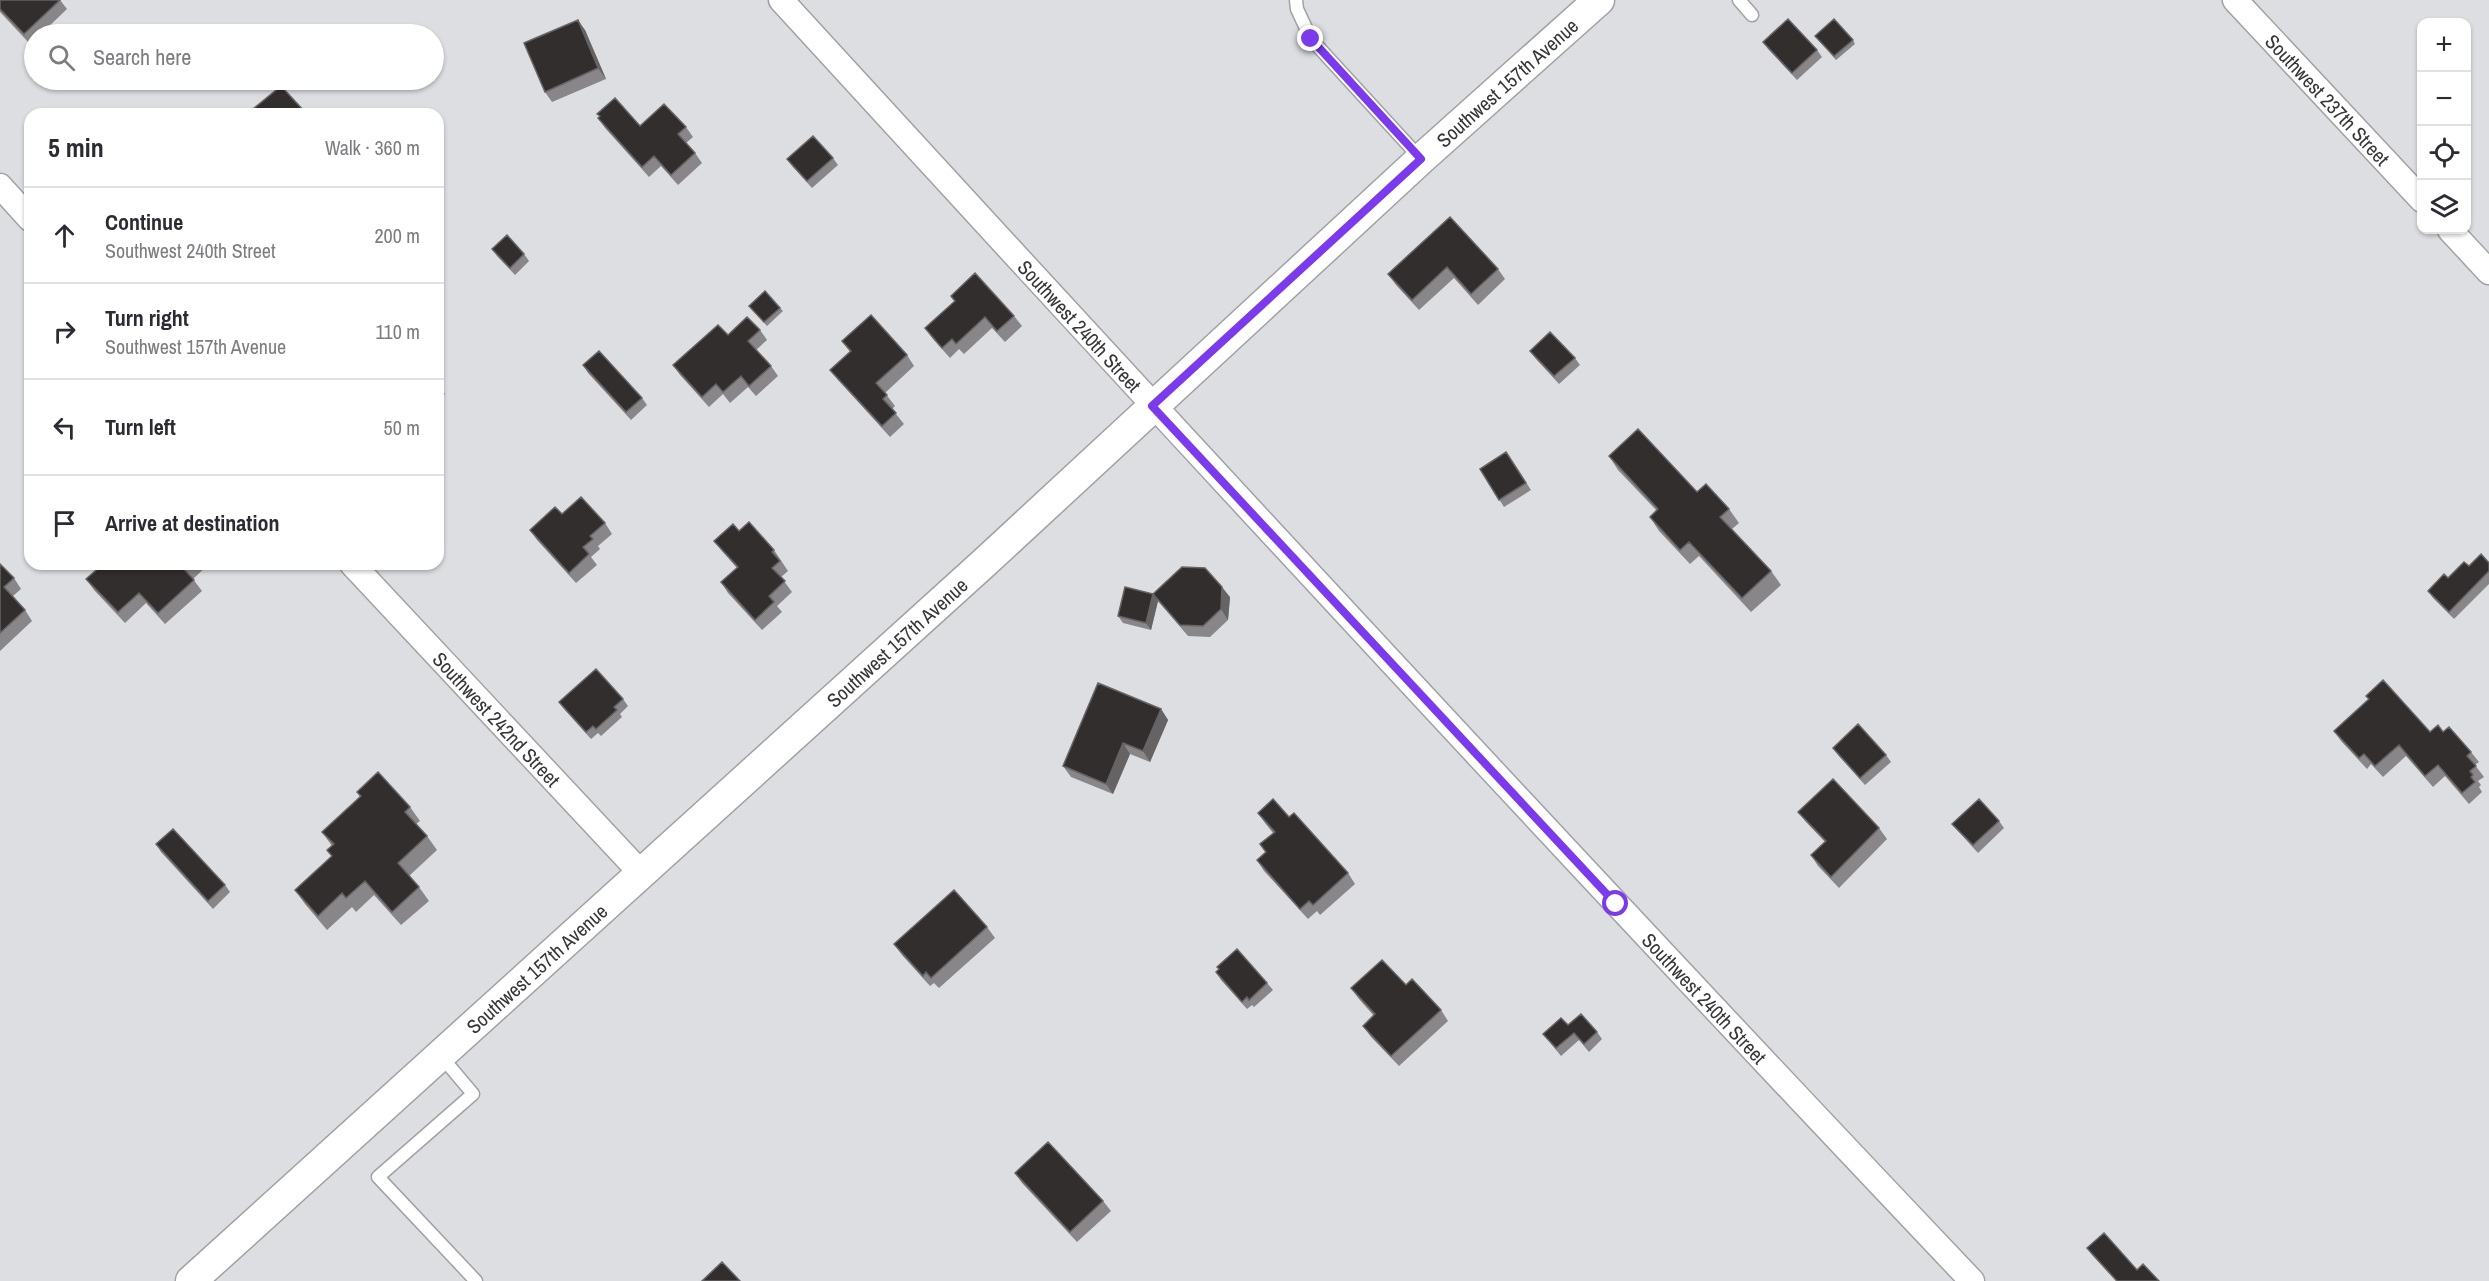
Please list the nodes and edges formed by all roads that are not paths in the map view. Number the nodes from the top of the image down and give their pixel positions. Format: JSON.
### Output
{"nodes":[{"id":1,"x":781,"y":0,"type":"edge"},
{"id":2,"x":1296,"y":0,"type":"edge"},
{"id":3,"x":1599,"y":0,"type":"edge"},
{"id":4,"x":1739,"y":0,"type":"edge"},
{"id":5,"x":2235,"y":0,"type":"edge"},
{"id":6,"x":1752,"y":15,"type":"dead end"},
{"id":7,"x":1421,"y":159,"type":"junction"},
{"id":8,"x":0,"y":186,"type":"edge"},
{"id":9,"x":2417,"y":196,"type":"edge"},
{"id":10,"x":24,"y":212,"type":"edge"},
{"id":11,"x":2454,"y":234,"type":"edge"},
{"id":12,"x":2489,"y":272,"type":"edge"},
{"id":13,"x":1152,"y":406,"type":"junction"},
{"id":14,"x":358,"y":570,"type":"edge"},
{"id":15,"x":641,"y":873,"type":"junction"},
{"id":16,"x":440,"y":1055,"type":"junction"},
{"id":17,"x":191,"y":1281,"type":"edge"},
{"id":18,"x":476,"y":1281,"type":"edge"},
{"id":19,"x":1972,"y":1281,"type":"edge"}],
"edges":[{"from":1,"to":13,"type":"street","name":"Southwest 240th Street"},
{"from":2,"to":7,"type":"lane"},
{"from":3,"to":7,"type":"street","name":"Southwest 157th Avenue"},
{"from":4,"to":6,"type":"lane"},
{"from":5,"to":9,"type":"street","name":"Southwest 237th Street"},
{"from":7,"to":13,"type":"street","name":"Southwest 157th Avenue"},
{"from":8,"to":10,"type":"street"},
{"from":11,"to":12,"type":"street"},
{"from":13,"to":15,"type":"street","name":"Southwest 157th Avenue"},
{"from":13,"to":19,"type":"street","name":"Southwest 240th Street"},
{"from":14,"to":15,"type":"street","name":"Southwest 242nd Street"},
{"from":15,"to":16,"type":"street","name":"Southwest 157th Avenue"},
{"from":16,"to":17,"type":"street","name":"Southwest 157th Avenue"},
{"from":16,"to":18,"type":"lane"}]}
